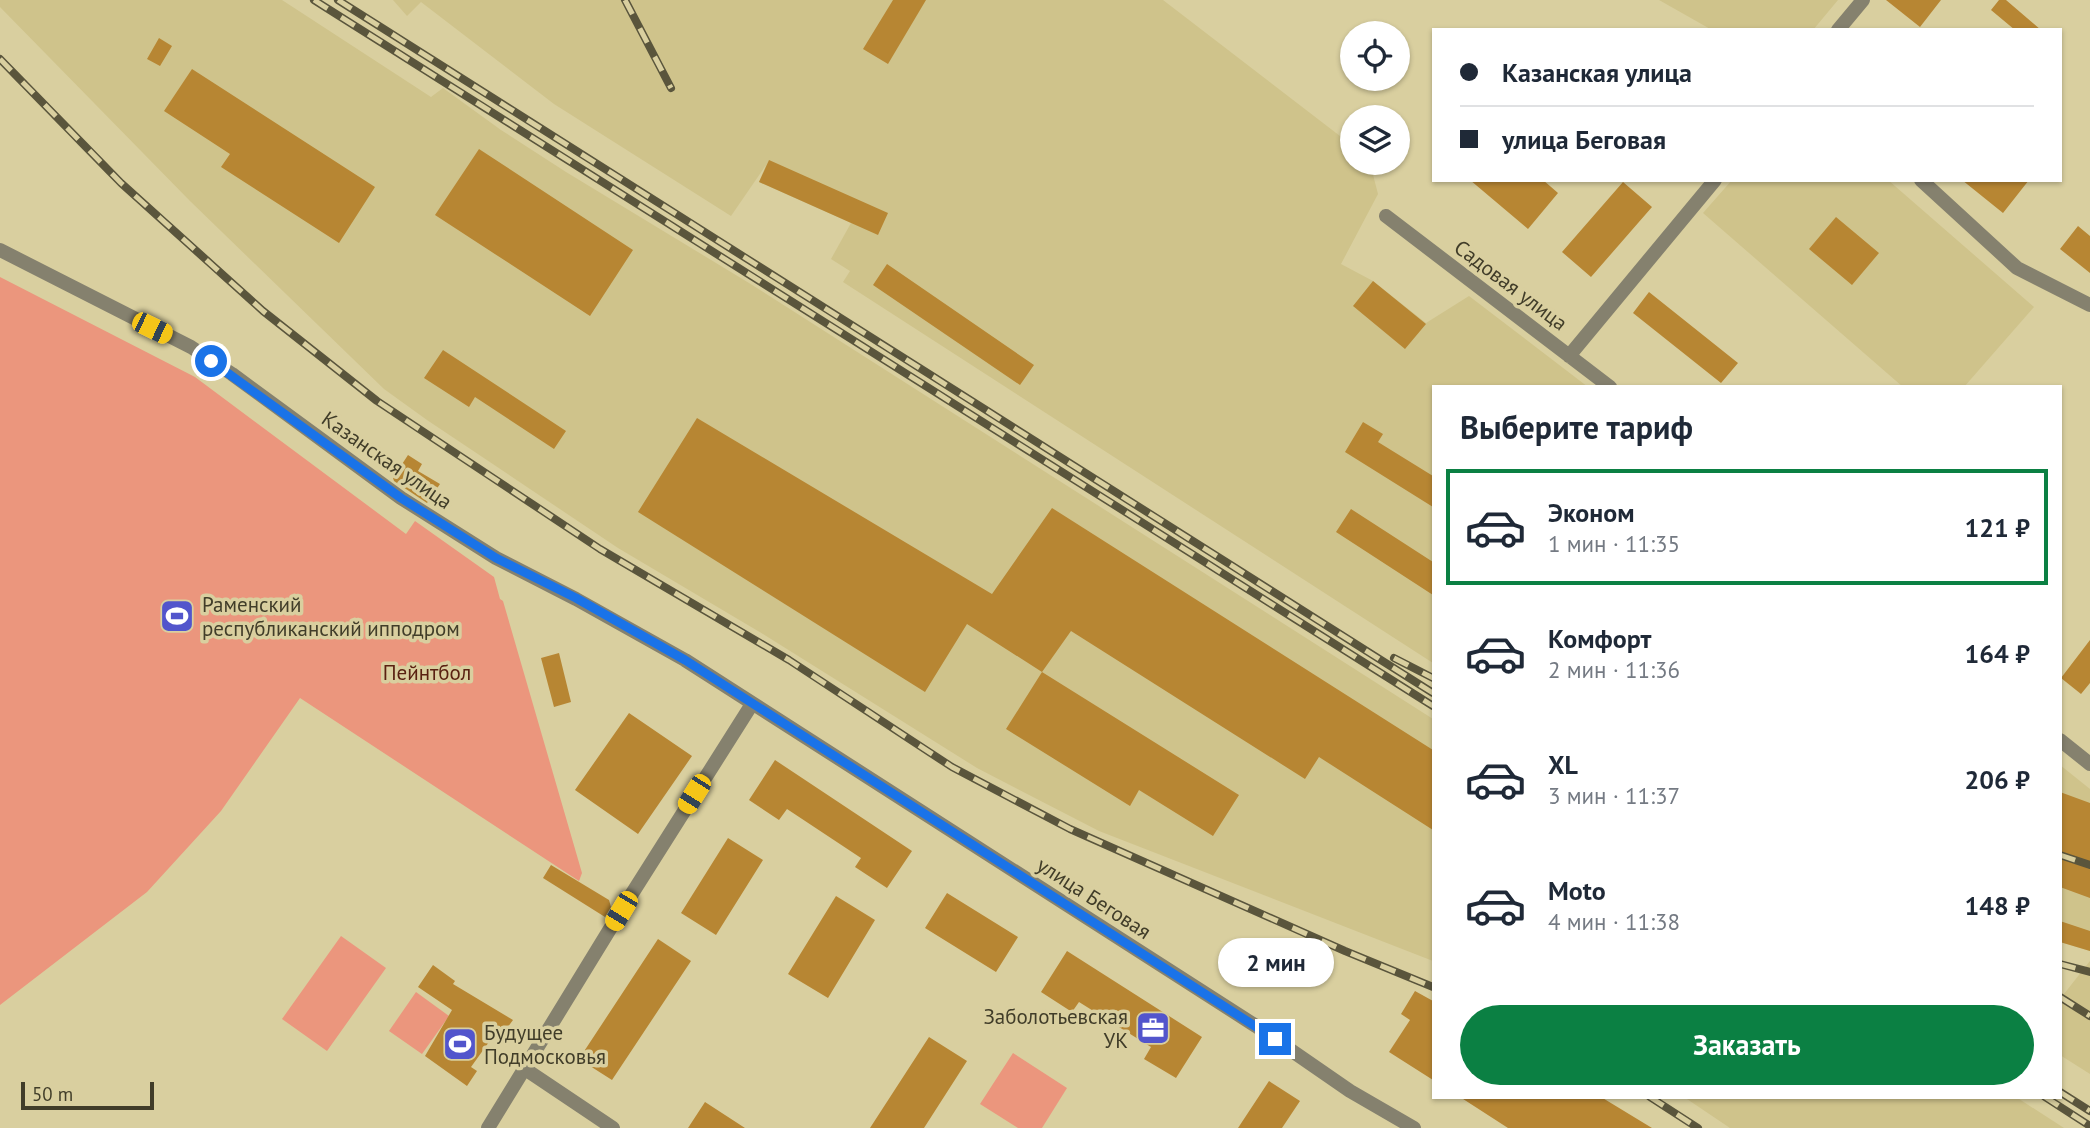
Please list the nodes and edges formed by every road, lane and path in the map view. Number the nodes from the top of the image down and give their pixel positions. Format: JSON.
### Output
{"nodes":[{"id":1,"x":1863,"y":0,"type":"edge"},
{"id":2,"x":1840,"y":28,"type":"edge"},
{"id":3,"x":1713,"y":182,"type":"edge"},
{"id":4,"x":1923,"y":182,"type":"edge"},
{"id":5,"x":1386,"y":216,"type":"dead end"},
{"id":6,"x":0,"y":250,"type":"edge"},
{"id":7,"x":2090,"y":305,"type":"edge"},
{"id":8,"x":1569,"y":356,"type":"junction"},
{"id":9,"x":1607,"y":385,"type":"edge"},
{"id":10,"x":752,"y":704,"type":"junction"},
{"id":11,"x":2062,"y":742,"type":"edge"},
{"id":12,"x":2090,"y":764,"type":"edge"},
{"id":13,"x":525,"y":1069,"type":"junction"},
{"id":14,"x":488,"y":1128,"type":"edge"},
{"id":15,"x":613,"y":1128,"type":"edge"},
{"id":16,"x":1414,"y":1128,"type":"edge"}],
"edges":[{"from":1,"to":2,"type":"street"},
{"from":3,"to":8,"type":"street"},
{"from":4,"to":7,"type":"street"},
{"from":5,"to":8,"type":"street","name":"Садовая улица"},
{"from":6,"to":10,"type":"street","name":"Казанская улица"},
{"from":8,"to":9,"type":"street","name":"Садовая улица"},
{"from":10,"to":13,"type":"street"},
{"from":10,"to":16,"type":"street","name":"улица Беговая"},
{"from":11,"to":12,"type":"street"},
{"from":13,"to":14,"type":"street"},
{"from":13,"to":15,"type":"street"}]}
